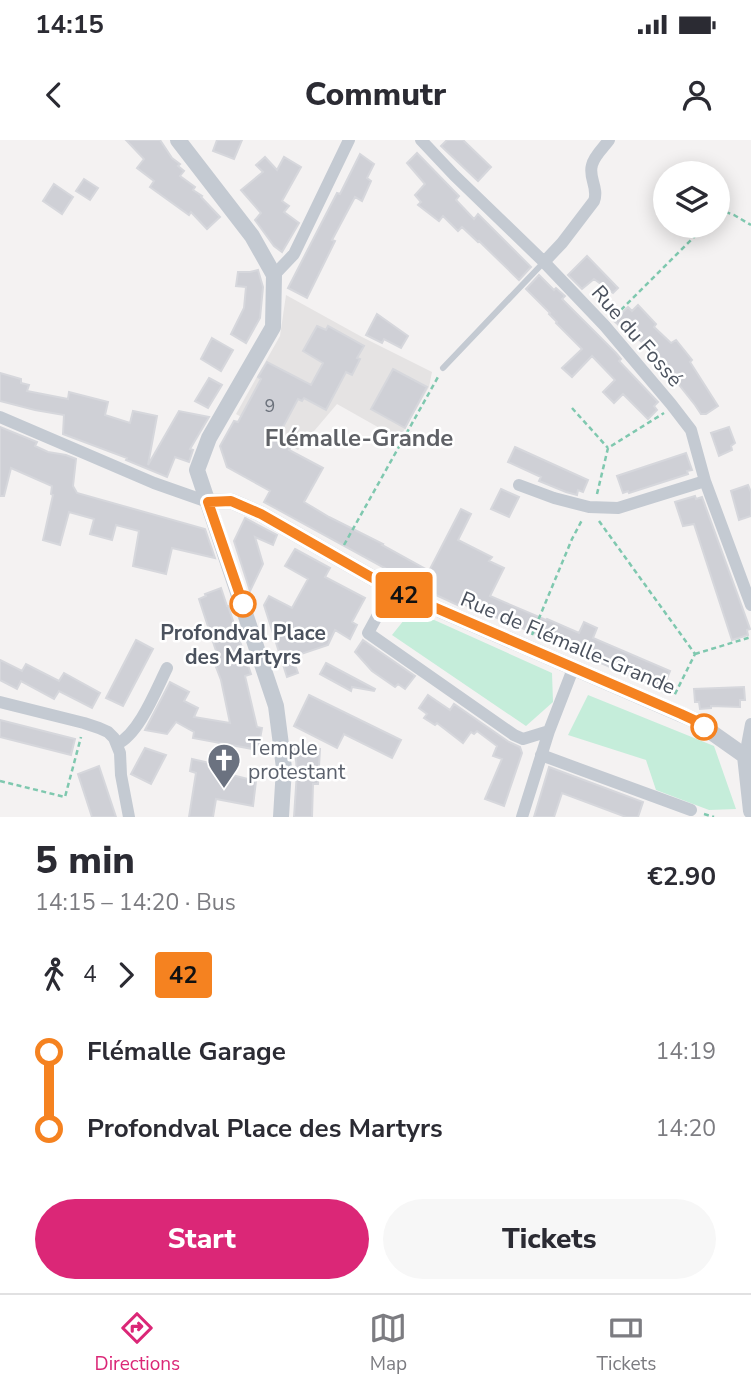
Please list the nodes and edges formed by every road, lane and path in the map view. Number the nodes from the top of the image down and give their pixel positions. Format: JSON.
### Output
{"nodes":[{"id":1,"x":178,"y":140,"type":"edge"},
{"id":2,"x":349,"y":140,"type":"edge"},
{"id":3,"x":421,"y":140,"type":"edge"},
{"id":4,"x":609,"y":140,"type":"edge"},
{"id":5,"x":730,"y":214,"type":"edge"},
{"id":6,"x":751,"y":225,"type":"edge"},
{"id":7,"x":693,"y":238,"type":"edge"},
{"id":8,"x":544,"y":261,"type":"junction"},
{"id":9,"x":274,"y":275,"type":"junction"},
{"id":10,"x":605,"y":326,"type":"junction"},
{"id":11,"x":443,"y":368,"type":"joint"},
{"id":12,"x":674,"y":407,"type":"junction"},
{"id":13,"x":572,"y":408,"type":"dead end"},
{"id":14,"x":0,"y":417,"type":"edge"},
{"id":15,"x":608,"y":448,"type":"junction"},
{"id":16,"x":705,"y":481,"type":"junction"},
{"id":17,"x":519,"y":485,"type":"dead end"},
{"id":18,"x":208,"y":502,"type":"junction"},
{"id":19,"x":592,"y":507,"type":"junction"},
{"id":20,"x":337,"y":558,"type":"junction"},
{"id":21,"x":392,"y":589,"type":"junction"},
{"id":22,"x":751,"y":605,"type":"edge"},
{"id":23,"x":751,"y":638,"type":"edge"},
{"id":24,"x":527,"y":648,"type":"junction"},
{"id":25,"x":695,"y":654,"type":"junction"},
{"id":26,"x":167,"y":668,"type":"dead end"},
{"id":27,"x":573,"y":668,"type":"junction"},
{"id":28,"x":0,"y":702,"type":"edge"},
{"id":29,"x":668,"y":708,"type":"junction"},
{"id":30,"x":84,"y":723,"type":"junction"},
{"id":31,"x":751,"y":724,"type":"edge"},
{"id":32,"x":549,"y":731,"type":"junction"},
{"id":33,"x":117,"y":744,"type":"junction"},
{"id":34,"x":541,"y":755,"type":"junction"},
{"id":35,"x":748,"y":757,"type":"edge"},
{"id":36,"x":0,"y":780,"type":"edge"},
{"id":37,"x":691,"y":810,"type":"dead end"},
{"id":38,"x":751,"y":811,"type":"edge"},
{"id":39,"x":129,"y":817,"type":"edge"},
{"id":40,"x":281,"y":817,"type":"edge"},
{"id":41,"x":522,"y":817,"type":"edge"}],
"edges":[{"from":1,"to":9,"type":"street"},
{"from":2,"to":9,"type":"street"},
{"from":3,"to":8,"type":"street","name":"Rue du Fossé"},
{"from":4,"to":8,"type":"street"},
{"from":5,"to":6,"type":"path"},
{"from":7,"to":10,"type":"path"},
{"from":8,"to":10,"type":"street","name":"Rue du Fossé"},
{"from":8,"to":11,"type":"lane"},
{"from":9,"to":18,"type":"street"},
{"from":10,"to":12,"type":"street","name":"Rue du Fossé"},
{"from":11,"to":20,"type":"path"},
{"from":12,"to":15,"type":"path"},
{"from":12,"to":16,"type":"street","name":"Rue du Fossé"},
{"from":13,"to":15,"type":"path"},
{"from":14,"to":18,"type":"street"},
{"from":15,"to":19,"type":"path"},
{"from":16,"to":19,"type":"street"},
{"from":16,"to":22,"type":"street","name":"Rue du Fossé"},
{"from":17,"to":19,"type":"street"},
{"from":18,"to":20,"type":"street","name":"Rue de Flémalle-Grande"},
{"from":18,"to":40,"type":"street"},
{"from":19,"to":24,"type":"path"},
{"from":19,"to":25,"type":"path"},
{"from":20,"to":21,"type":"street","name":"Rue de Flémalle-Grande"},
{"from":21,"to":24,"type":"street","name":"Rue de Flémalle-Grande"},
{"from":21,"to":32,"type":"street"},
{"from":23,"to":25,"type":"path"},
{"from":24,"to":27,"type":"street","name":"Rue de Flémalle-Grande"},
{"from":25,"to":29,"type":"path"},
{"from":26,"to":33,"type":"street"},
{"from":27,"to":29,"type":"street","name":"Rue de Flémalle-Grande"},
{"from":27,"to":32,"type":"street"},
{"from":28,"to":30,"type":"street"},
{"from":29,"to":35,"type":"street","name":"Rue de Flémalle-Grande"},
{"from":30,"to":33,"type":"street"},
{"from":30,"to":36,"type":"path"},
{"from":31,"to":35,"type":"street"},
{"from":32,"to":34,"type":"street"},
{"from":33,"to":39,"type":"street"},
{"from":34,"to":37,"type":"street"},
{"from":34,"to":41,"type":"street"},
{"from":35,"to":38,"type":"street"}]}
